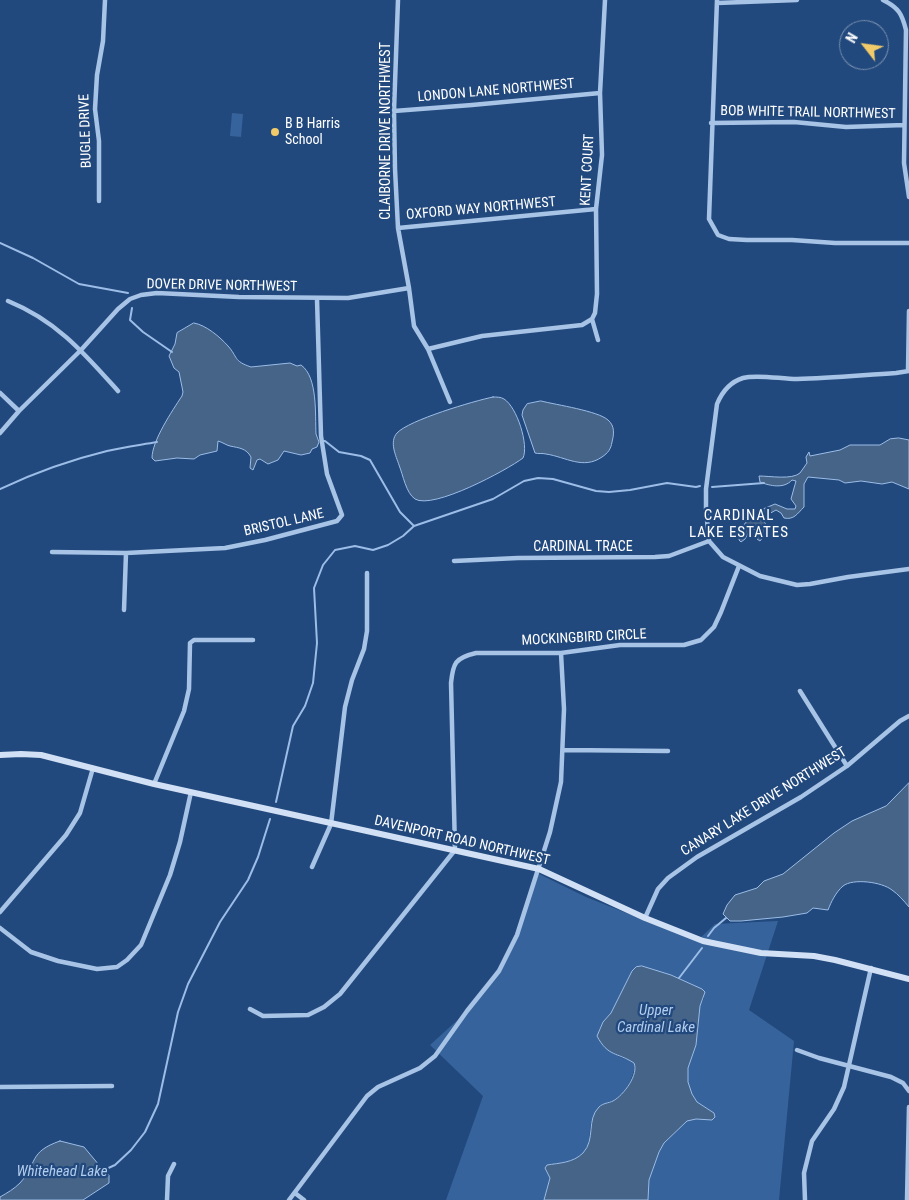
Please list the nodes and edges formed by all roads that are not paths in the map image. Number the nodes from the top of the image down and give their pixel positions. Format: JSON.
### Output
{"nodes":[{"id":1,"x":105,"y":0,"type":"edge"},
{"id":2,"x":398,"y":0,"type":"edge"},
{"id":3,"x":605,"y":0,"type":"edge"},
{"id":4,"x":797,"y":0,"type":"edge"},
{"id":5,"x":883,"y":0,"type":"edge"},
{"id":6,"x":717,"y":1,"type":"edge"},
{"id":7,"x":600,"y":93,"type":"junction"},
{"id":8,"x":394,"y":111,"type":"junction"},
{"id":9,"x":711,"y":123,"type":"junction"},
{"id":10,"x":904,"y":125,"type":"junction"},
{"id":11,"x":909,"y":197,"type":"edge"},
{"id":12,"x":99,"y":201,"type":"dead end"},
{"id":13,"x":596,"y":209,"type":"junction"},
{"id":14,"x":398,"y":228,"type":"junction"},
{"id":15,"x":909,"y":243,"type":"edge"},
{"id":16,"x":409,"y":288,"type":"junction"},
{"id":17,"x":317,"y":299,"type":"junction"},
{"id":18,"x":8,"y":301,"type":"dead end"},
{"id":19,"x":909,"y":311,"type":"edge"},
{"id":20,"x":592,"y":319,"type":"junction"},
{"id":21,"x":598,"y":340,"type":"dead end"},
{"id":22,"x":428,"y":349,"type":"junction"},
{"id":23,"x":81,"y":350,"type":"junction"},
{"id":24,"x":908,"y":371,"type":"edge"},
{"id":25,"x":118,"y":391,"type":"dead end"},
{"id":26,"x":0,"y":393,"type":"edge"},
{"id":27,"x":450,"y":402,"type":"dead end"},
{"id":28,"x":19,"y":411,"type":"junction"},
{"id":29,"x":0,"y":433,"type":"edge"},
{"id":30,"x":709,"y":540,"type":"junction"},
{"id":31,"x":52,"y":552,"type":"dead end"},
{"id":32,"x":126,"y":552,"type":"junction"},
{"id":33,"x":454,"y":561,"type":"dead end"},
{"id":34,"x":739,"y":566,"type":"junction"},
{"id":35,"x":909,"y":569,"type":"edge"},
{"id":36,"x":368,"y":573,"type":"dead end"},
{"id":37,"x":124,"y":610,"type":"dead end"},
{"id":38,"x":253,"y":640,"type":"dead end"},
{"id":39,"x":561,"y":653,"type":"junction"},
{"id":40,"x":800,"y":691,"type":"dead end"},
{"id":41,"x":909,"y":716,"type":"edge"},
{"id":42,"x":563,"y":750,"type":"junction"},
{"id":43,"x":668,"y":751,"type":"dead end"},
{"id":44,"x":0,"y":756,"type":"edge"},
{"id":45,"x":847,"y":766,"type":"junction"},
{"id":46,"x":93,"y":768,"type":"junction"},
{"id":47,"x":154,"y":784,"type":"junction"},
{"id":48,"x":191,"y":792,"type":"junction"},
{"id":49,"x":331,"y":824,"type":"junction"},
{"id":50,"x":454,"y":850,"type":"junction"},
{"id":51,"x":312,"y":867,"type":"dead end"},
{"id":52,"x":538,"y":869,"type":"junction"},
{"id":53,"x":0,"y":912,"type":"edge"},
{"id":54,"x":644,"y":918,"type":"junction"},
{"id":55,"x":0,"y":928,"type":"edge"},
{"id":56,"x":871,"y":968,"type":"junction"},
{"id":57,"x":909,"y":978,"type":"edge"},
{"id":58,"x":250,"y":1010,"type":"dead end"},
{"id":59,"x":797,"y":1050,"type":"dead end"},
{"id":60,"x":850,"y":1067,"type":"junction"},
{"id":61,"x":112,"y":1086,"type":"dead end"},
{"id":62,"x":0,"y":1087,"type":"edge"},
{"id":63,"x":909,"y":1091,"type":"edge"},
{"id":64,"x":909,"y":1108,"type":"edge"},
{"id":65,"x":174,"y":1164,"type":"dead end"},
{"id":66,"x":295,"y":1193,"type":"junction"},
{"id":67,"x":167,"y":1200,"type":"edge"},
{"id":68,"x":289,"y":1200,"type":"edge"},
{"id":69,"x":304,"y":1200,"type":"edge"},
{"id":70,"x":805,"y":1200,"type":"edge"},
{"id":71,"x":907,"y":1200,"type":"edge"}],
"edges":[{"from":1,"to":12,"type":"street","name":"BUGLE DRIVE"},
{"from":2,"to":8,"type":"street","name":"CLAIBORNE DRIVE NORTHWEST"},
{"from":3,"to":7,"type":"street","name":"KENT COURT"},
{"from":4,"to":6,"type":"street"},
{"from":5,"to":10,"type":"street"},
{"from":6,"to":9,"type":"street"},
{"from":7,"to":8,"type":"street","name":"LONDON LANE NORTHWEST"},
{"from":7,"to":13,"type":"street","name":"KENT COURT"},
{"from":8,"to":14,"type":"street","name":"CLAIBORNE DRIVE NORTHWEST"},
{"from":9,"to":10,"type":"street","name":"BOB WHITE TRAIL NORTHWEST"},
{"from":9,"to":15,"type":"street"},
{"from":10,"to":11,"type":"street"},
{"from":13,"to":14,"type":"street","name":"OXFORD WAY NORTHWEST"},
{"from":13,"to":20,"type":"street","name":"KENT COURT"},
{"from":14,"to":16,"type":"street","name":"CLAIBORNE DRIVE NORTHWEST"},
{"from":16,"to":17,"type":"street","name":"DOVER DRIVE NORTHWEST"},
{"from":16,"to":22,"type":"street","name":"CLAIBORNE DRIVE NORTHWEST"},
{"from":17,"to":23,"type":"street","name":"DOVER DRIVE NORTHWEST"},
{"from":17,"to":32,"type":"street","name":"BRISTOL LANE"},
{"from":18,"to":23,"type":"street"},
{"from":19,"to":24,"type":"street"},
{"from":20,"to":21,"type":"street","name":"KENT COURT"},
{"from":20,"to":22,"type":"street"},
{"from":22,"to":27,"type":"street","name":"CLAIBORNE DRIVE NORTHWEST"},
{"from":23,"to":25,"type":"street"},
{"from":23,"to":28,"type":"street","name":"DOVER DRIVE NORTHWEST"},
{"from":24,"to":30,"type":"street"},
{"from":26,"to":28,"type":"street"},
{"from":28,"to":29,"type":"street","name":"DOVER DRIVE NORTHWEST"},
{"from":30,"to":33,"type":"street","name":"CARDINAL TRACE"},
{"from":30,"to":34,"type":"street"},
{"from":31,"to":32,"type":"street"},
{"from":32,"to":37,"type":"street"},
{"from":34,"to":35,"type":"street"},
{"from":34,"to":39,"type":"street","name":"MOCKINGBIRD CIRCLE"},
{"from":36,"to":49,"type":"street"},
{"from":38,"to":47,"type":"street"},
{"from":39,"to":42,"type":"street"},
{"from":39,"to":50,"type":"street","name":"MOCKINGBIRD CIRCLE"},
{"from":40,"to":45,"type":"street"},
{"from":41,"to":45,"type":"street","name":"CANARY LAKE DRIVE NORTHWEST"},
{"from":42,"to":43,"type":"street"},
{"from":42,"to":52,"type":"street"},
{"from":44,"to":46,"type":"street","name":"DAVENPORT ROAD NORTHWEST"},
{"from":45,"to":54,"type":"street","name":"CANARY LAKE DRIVE NORTHWEST"},
{"from":46,"to":47,"type":"street","name":"DAVENPORT ROAD NORTHWEST"},
{"from":46,"to":53,"type":"street"},
{"from":47,"to":48,"type":"street","name":"DAVENPORT ROAD NORTHWEST"},
{"from":48,"to":49,"type":"street","name":"DAVENPORT ROAD NORTHWEST"},
{"from":48,"to":55,"type":"street"},
{"from":49,"to":50,"type":"street","name":"DAVENPORT ROAD NORTHWEST"},
{"from":49,"to":51,"type":"street"},
{"from":50,"to":52,"type":"street","name":"DAVENPORT ROAD NORTHWEST"},
{"from":50,"to":58,"type":"street"},
{"from":52,"to":54,"type":"street","name":"DAVENPORT ROAD NORTHWEST"},
{"from":52,"to":66,"type":"street"},
{"from":54,"to":56,"type":"street","name":"DAVENPORT ROAD NORTHWEST"},
{"from":56,"to":57,"type":"street","name":"DAVENPORT ROAD NORTHWEST"},
{"from":56,"to":60,"type":"street"},
{"from":59,"to":60,"type":"street"},
{"from":60,"to":63,"type":"street"},
{"from":60,"to":70,"type":"street"},
{"from":61,"to":62,"type":"street"},
{"from":64,"to":71,"type":"street"},
{"from":65,"to":67,"type":"street"},
{"from":66,"to":68,"type":"street"},
{"from":66,"to":69,"type":"street"}]}
